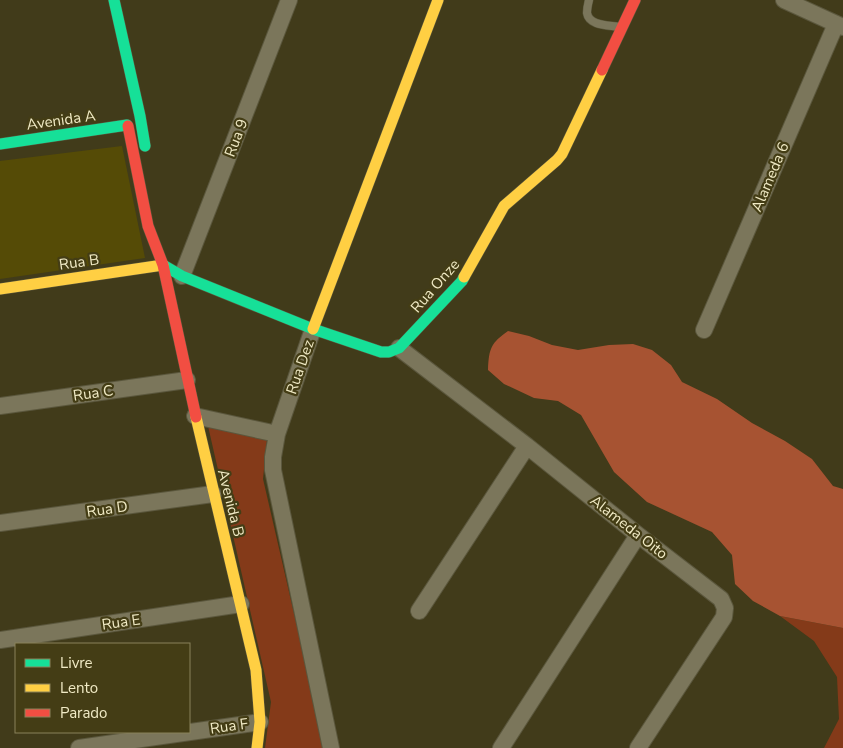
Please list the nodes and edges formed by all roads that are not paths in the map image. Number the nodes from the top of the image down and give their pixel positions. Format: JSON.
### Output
{"nodes":[{"id":1,"x":114,"y":0,"type":"edge"},
{"id":2,"x":289,"y":0,"type":"edge"},
{"id":3,"x":438,"y":0,"type":"edge"},
{"id":4,"x":589,"y":0,"type":"edge"},
{"id":5,"x":635,"y":0,"type":"edge"},
{"id":6,"x":784,"y":0,"type":"edge"},
{"id":7,"x":839,"y":26,"type":"edge"},
{"id":8,"x":622,"y":27,"type":"junction"},
{"id":9,"x":140,"y":116,"type":"junction"},
{"id":10,"x":126,"y":119,"type":"junction"},
{"id":11,"x":0,"y":144,"type":"edge"},
{"id":12,"x":147,"y":156,"type":"dead end"},
{"id":13,"x":161,"y":231,"type":"dead end"},
{"id":14,"x":163,"y":266,"type":"junction"},
{"id":15,"x":182,"y":276,"type":"junction"},
{"id":16,"x":0,"y":289,"type":"edge"},
{"id":17,"x":313,"y":329,"type":"junction"},
{"id":18,"x":704,"y":330,"type":"dead end"},
{"id":19,"x":399,"y":348,"type":"junction"},
{"id":20,"x":187,"y":380,"type":"junction"},
{"id":21,"x":0,"y":406,"type":"edge"},
{"id":22,"x":195,"y":416,"type":"junction"},
{"id":23,"x":277,"y":434,"type":"junction"},
{"id":24,"x":528,"y":446,"type":"junction"},
{"id":25,"x":213,"y":494,"type":"junction"},
{"id":26,"x":0,"y":524,"type":"edge"},
{"id":27,"x":638,"y":535,"type":"junction"},
{"id":28,"x":241,"y":604,"type":"junction"},
{"id":29,"x":419,"y":611,"type":"dead end"},
{"id":30,"x":0,"y":640,"type":"edge"},
{"id":31,"x":260,"y":722,"type":"junction"},
{"id":32,"x":190,"y":732,"type":"edge"},
{"id":33,"x":183,"y":733,"type":"edge"},
{"id":34,"x":79,"y":748,"type":"edge"},
{"id":35,"x":257,"y":748,"type":"edge"},
{"id":36,"x":331,"y":748,"type":"edge"},
{"id":37,"x":501,"y":748,"type":"edge"},
{"id":38,"x":638,"y":748,"type":"edge"}],
"edges":[{"from":1,"to":9,"type":"street"},
{"from":2,"to":15,"type":"street","name":"Rua 9"},
{"from":3,"to":17,"type":"street","name":"Rua Dez"},
{"from":4,"to":8,"type":"lane"},
{"from":5,"to":8,"type":"street","name":"Rua Onze"},
{"from":6,"to":7,"type":"street"},
{"from":7,"to":18,"type":"street","name":"Alameda 6"},
{"from":8,"to":19,"type":"street","name":"Rua Onze"},
{"from":9,"to":10,"type":"street"},
{"from":9,"to":10,"type":"street"},
{"from":9,"to":12,"type":"street"},
{"from":10,"to":11,"type":"street","name":"Avenida A"},
{"from":10,"to":14,"type":"street","name":"Avenida B"},
{"from":13,"to":14,"type":"street","name":"Avenida B"},
{"from":14,"to":15,"type":"street"},
{"from":14,"to":16,"type":"street","name":"Rua B"},
{"from":14,"to":20,"type":"street","name":"Avenida B"},
{"from":15,"to":17,"type":"street"},
{"from":17,"to":19,"type":"street"},
{"from":17,"to":23,"type":"street","name":"Rua Dez"},
{"from":19,"to":24,"type":"street","name":"Alameda Oito"},
{"from":20,"to":21,"type":"street","name":"Rua C"},
{"from":20,"to":22,"type":"street","name":"Avenida B"},
{"from":22,"to":23,"type":"street"},
{"from":22,"to":25,"type":"street","name":"Avenida B"},
{"from":23,"to":36,"type":"street","name":"Rua Dez"},
{"from":24,"to":27,"type":"street","name":"Alameda Oito"},
{"from":24,"to":29,"type":"street"},
{"from":25,"to":26,"type":"street","name":"Rua D"},
{"from":25,"to":28,"type":"street","name":"Avenida B"},
{"from":27,"to":37,"type":"street"},
{"from":27,"to":38,"type":"street","name":"Alameda Oito"},
{"from":28,"to":30,"type":"street","name":"Rua E"},
{"from":28,"to":31,"type":"street","name":"Avenida B"},
{"from":31,"to":32,"type":"street","name":"Rua F"},
{"from":31,"to":35,"type":"street","name":"Avenida B"},
{"from":33,"to":34,"type":"street","name":"Rua F"}]}
